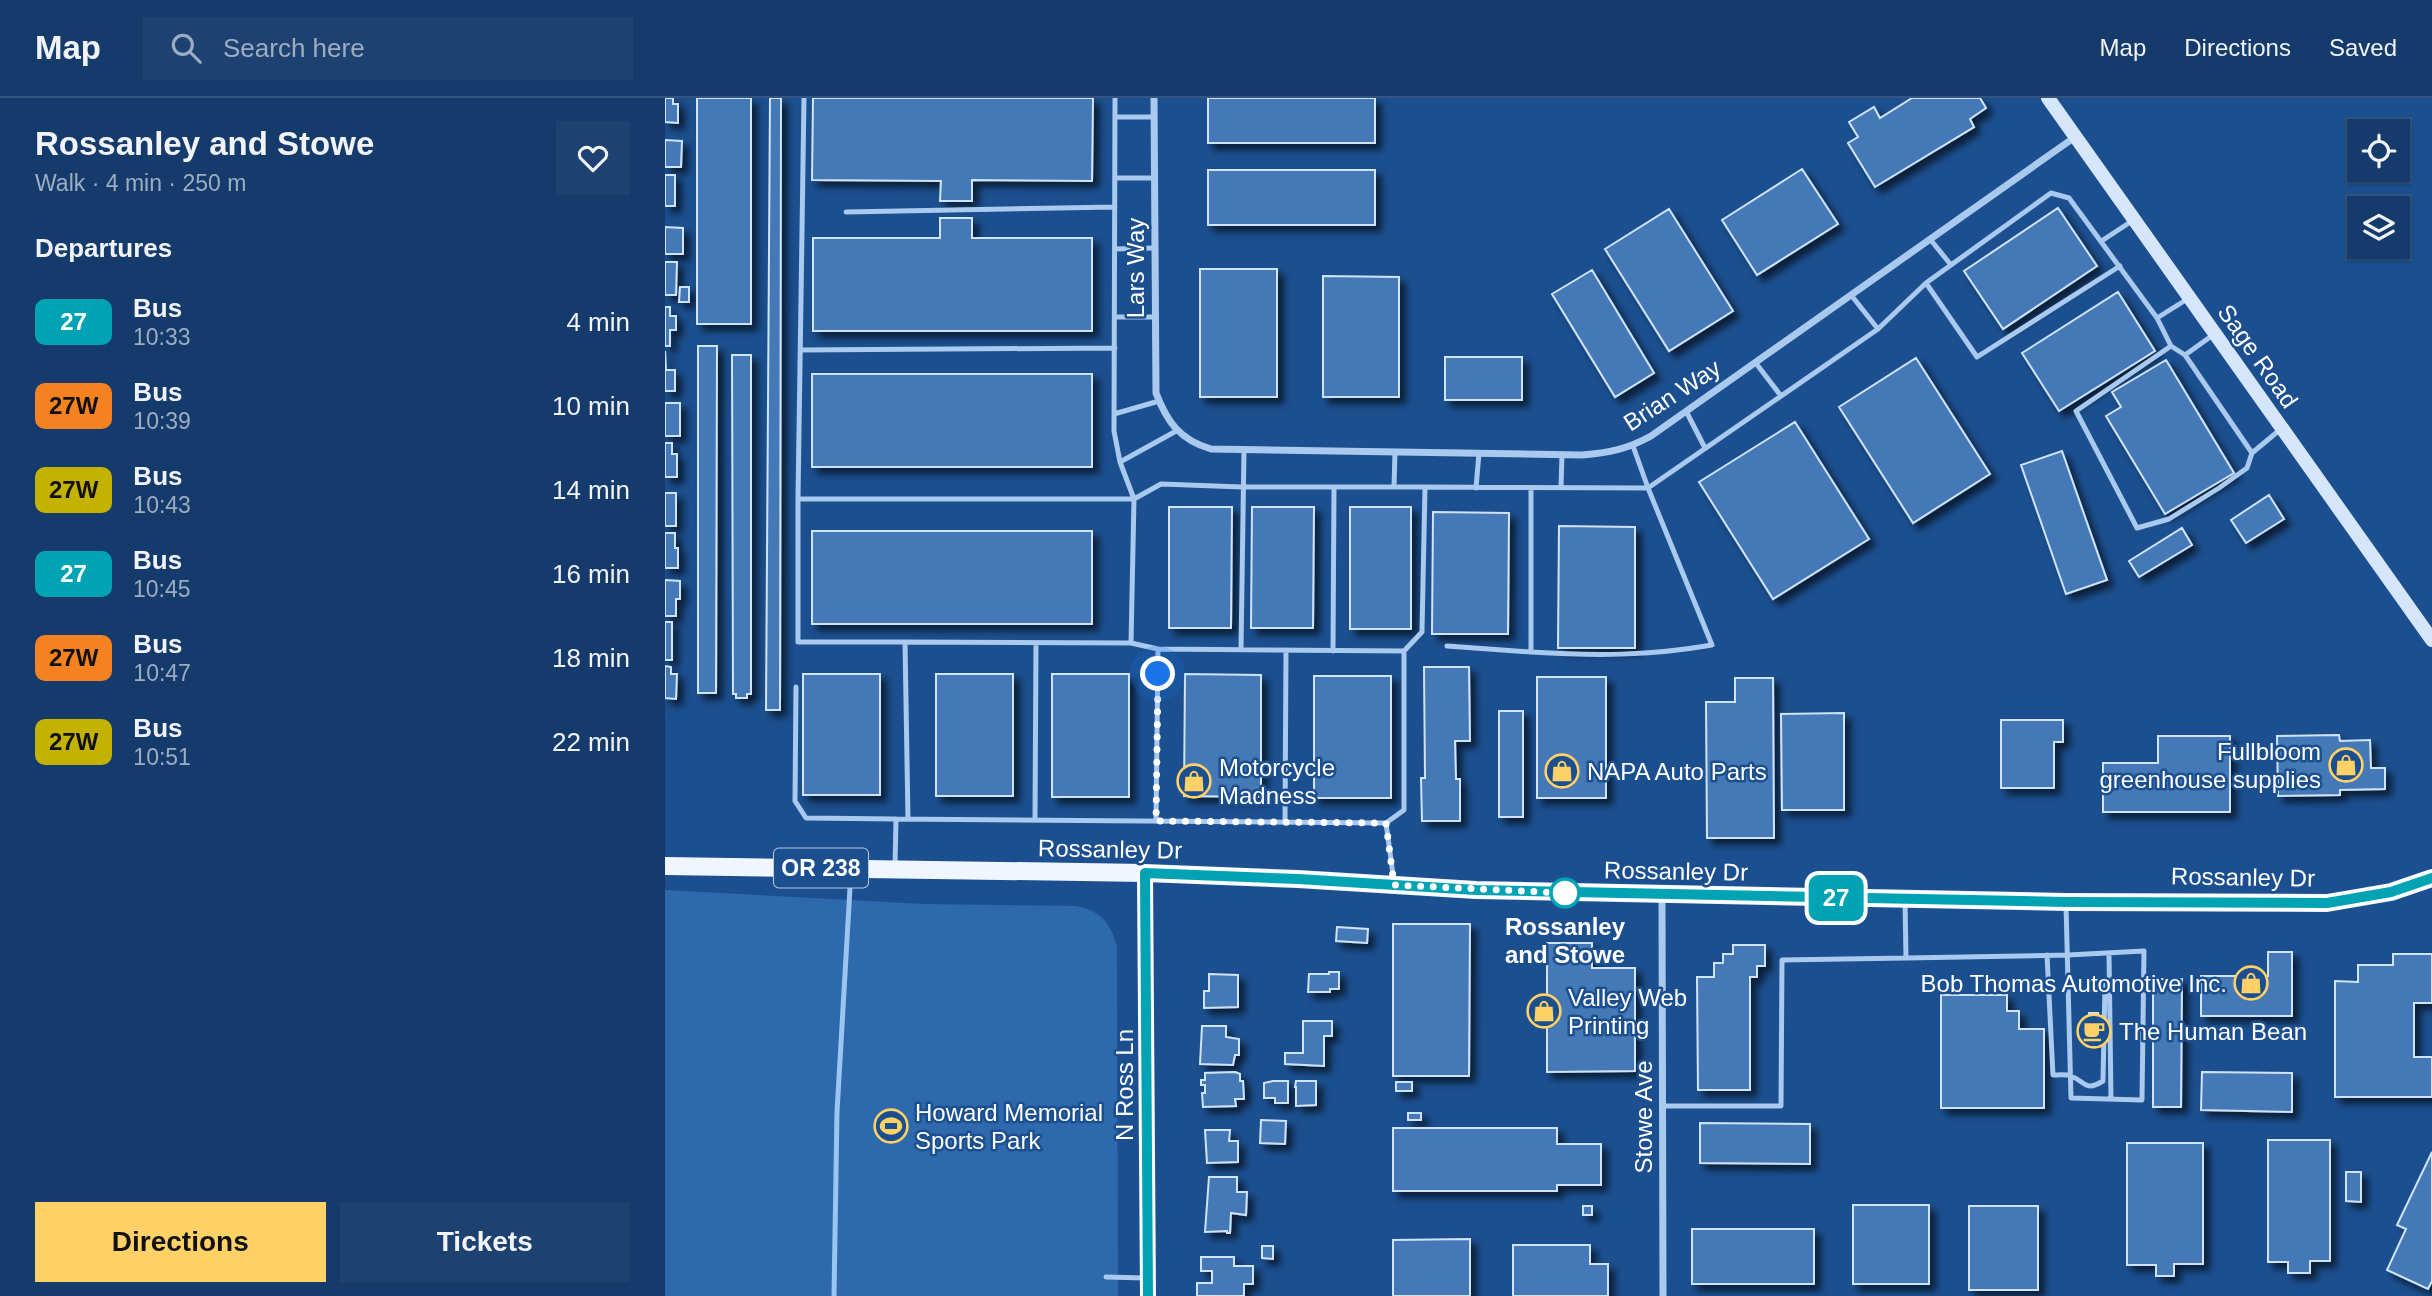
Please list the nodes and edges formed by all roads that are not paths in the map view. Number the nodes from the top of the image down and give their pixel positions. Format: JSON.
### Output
{"nodes":[{"id":1,"x":804,"y":98,"type":"edge"},
{"id":2,"x":1115,"y":98,"type":"edge"},
{"id":3,"x":1154,"y":98,"type":"edge"},
{"id":4,"x":2048,"y":98,"type":"edge"},
{"id":5,"x":1115,"y":117,"type":"junction"},
{"id":6,"x":1154,"y":117,"type":"junction"},
{"id":7,"x":2075,"y":137,"type":"junction"},
{"id":8,"x":1115,"y":178,"type":"junction"},
{"id":9,"x":1154,"y":178,"type":"junction"},
{"id":10,"x":1115,"y":206,"type":"junction"},
{"id":11,"x":846,"y":212,"type":"dead end"},
{"id":12,"x":2134,"y":219,"type":"junction"},
{"id":13,"x":1930,"y":239,"type":"junction"},
{"id":14,"x":2102,"y":240,"type":"junction"},
{"id":15,"x":1154,"y":248,"type":"junction"},
{"id":16,"x":1115,"y":249,"type":"junction"},
{"id":17,"x":1951,"y":265,"type":"junction"},
{"id":18,"x":2120,"y":266,"type":"junction"},
{"id":19,"x":1926,"y":284,"type":"junction"},
{"id":20,"x":1851,"y":295,"type":"junction"},
{"id":21,"x":2189,"y":298,"type":"junction"},
{"id":22,"x":1115,"y":317,"type":"junction"},
{"id":23,"x":1154,"y":317,"type":"junction"},
{"id":24,"x":2157,"y":318,"type":"junction"},
{"id":25,"x":1878,"y":329,"type":"junction"},
{"id":26,"x":2214,"y":334,"type":"junction"},
{"id":27,"x":2171,"y":346,"type":"junction"},
{"id":28,"x":1115,"y":348,"type":"junction"},
{"id":29,"x":800,"y":350,"type":"junction"},
{"id":30,"x":2185,"y":355,"type":"junction"},
{"id":31,"x":1755,"y":362,"type":"junction"},
{"id":32,"x":1781,"y":396,"type":"junction"},
{"id":33,"x":1159,"y":401,"type":"junction"},
{"id":34,"x":1686,"y":411,"type":"junction"},
{"id":35,"x":1114,"y":414,"type":"junction"},
{"id":36,"x":2282,"y":428,"type":"junction"},
{"id":37,"x":1178,"y":430,"type":"junction"},
{"id":38,"x":1633,"y":446,"type":"junction"},
{"id":39,"x":1705,"y":449,"type":"junction"},
{"id":40,"x":1244,"y":450,"type":"junction"},
{"id":41,"x":1395,"y":452,"type":"junction"},
{"id":42,"x":1479,"y":453,"type":"junction"},
{"id":43,"x":2252,"y":453,"type":"junction"},
{"id":44,"x":1562,"y":454,"type":"junction"},
{"id":45,"x":1120,"y":462,"type":"junction"},
{"id":46,"x":1242,"y":487,"type":"junction"},
{"id":47,"x":1334,"y":487,"type":"junction"},
{"id":48,"x":1394,"y":487,"type":"junction"},
{"id":49,"x":1426,"y":487,"type":"junction"},
{"id":50,"x":1561,"y":487,"type":"junction"},
{"id":51,"x":1476,"y":488,"type":"junction"},
{"id":52,"x":1531,"y":488,"type":"junction"},
{"id":53,"x":1648,"y":488,"type":"junction"},
{"id":54,"x":797,"y":499,"type":"junction"},
{"id":55,"x":1134,"y":499,"type":"junction"},
{"id":56,"x":2432,"y":640,"type":"edge"},
{"id":57,"x":905,"y":642,"type":"junction"},
{"id":58,"x":1036,"y":643,"type":"junction"},
{"id":59,"x":1131,"y":643,"type":"junction"},
{"id":60,"x":1447,"y":646,"type":"dead end"},
{"id":61,"x":1158,"y":649,"type":"junction"},
{"id":62,"x":1241,"y":650,"type":"junction"},
{"id":63,"x":1286,"y":651,"type":"junction"},
{"id":64,"x":1333,"y":651,"type":"junction"},
{"id":65,"x":1404,"y":651,"type":"junction"},
{"id":66,"x":1531,"y":652,"type":"junction"},
{"id":67,"x":796,"y":687,"type":"dead end"},
{"id":68,"x":896,"y":819,"type":"junction"},
{"id":69,"x":908,"y":819,"type":"junction"},
{"id":70,"x":1035,"y":819,"type":"junction"},
{"id":71,"x":1156,"y":821,"type":"junction"},
{"id":72,"x":1285,"y":822,"type":"junction"},
{"id":73,"x":1386,"y":823,"type":"junction"},
{"id":74,"x":665,"y":866,"type":"edge"},
{"id":75,"x":895,"y":869,"type":"junction"},
{"id":76,"x":1145,"y":873,"type":"junction"},
{"id":77,"x":2432,"y":878,"type":"edge"},
{"id":78,"x":1394,"y":885,"type":"junction"},
{"id":79,"x":1662,"y":896,"type":"junction"},
{"id":80,"x":1905,"y":898,"type":"junction"},
{"id":81,"x":2066,"y":902,"type":"junction"},
{"id":82,"x":2109,"y":953,"type":"junction"},
{"id":83,"x":2047,"y":955,"type":"junction"},
{"id":84,"x":2068,"y":955,"type":"junction"},
{"id":85,"x":1906,"y":958,"type":"junction"},
{"id":86,"x":2110,"y":978,"type":"junction"},
{"id":87,"x":2071,"y":1075,"type":"junction"},
{"id":88,"x":2111,"y":1100,"type":"junction"},
{"id":89,"x":1662,"y":1105,"type":"junction"},
{"id":90,"x":1105,"y":1277,"type":"dead end"},
{"id":91,"x":1148,"y":1278,"type":"junction"},
{"id":92,"x":1149,"y":1296,"type":"edge"},
{"id":93,"x":1663,"y":1296,"type":"edge"}],
"edges":[{"from":1,"to":29,"type":"lane"},
{"from":2,"to":5,"type":"lane"},
{"from":3,"to":6,"type":"street","name":"Lars Way"},
{"from":4,"to":7,"type":"main road","name":"Sage Road"},
{"from":5,"to":6,"type":"lane"},
{"from":5,"to":8,"type":"lane"},
{"from":6,"to":9,"type":"street","name":"Lars Way"},
{"from":7,"to":12,"type":"main road","name":"Sage Road"},
{"from":7,"to":13,"type":"street","name":"Brian Way"},
{"from":8,"to":9,"type":"lane"},
{"from":8,"to":10,"type":"lane"},
{"from":9,"to":15,"type":"street","name":"Lars Way"},
{"from":10,"to":11,"type":"lane"},
{"from":10,"to":16,"type":"lane"},
{"from":12,"to":14,"type":"lane"},
{"from":12,"to":21,"type":"main road","name":"Sage Road"},
{"from":13,"to":17,"type":"lane"},
{"from":13,"to":20,"type":"street","name":"Brian Way"},
{"from":14,"to":17,"type":"lane"},
{"from":14,"to":18,"type":"lane"},
{"from":15,"to":16,"type":"lane"},
{"from":15,"to":23,"type":"street","name":"Lars Way"},
{"from":16,"to":22,"type":"lane"},
{"from":17,"to":19,"type":"lane"},
{"from":18,"to":19,"type":"lane"},
{"from":18,"to":24,"type":"lane"},
{"from":19,"to":25,"type":"lane"},
{"from":20,"to":25,"type":"lane"},
{"from":20,"to":31,"type":"street","name":"Brian Way"},
{"from":21,"to":24,"type":"lane"},
{"from":21,"to":26,"type":"main road","name":"Sage Road"},
{"from":22,"to":23,"type":"lane"},
{"from":22,"to":28,"type":"lane"},
{"from":23,"to":33,"type":"street","name":"Lars Way"},
{"from":24,"to":27,"type":"lane"},
{"from":25,"to":32,"type":"lane"},
{"from":26,"to":30,"type":"lane"},
{"from":26,"to":36,"type":"main road","name":"Sage Road"},
{"from":27,"to":30,"type":"lane"},
{"from":27,"to":43,"type":"lane"},
{"from":28,"to":29,"type":"lane"},
{"from":28,"to":35,"type":"lane"},
{"from":29,"to":54,"type":"lane"},
{"from":30,"to":43,"type":"lane"},
{"from":31,"to":32,"type":"lane"},
{"from":31,"to":34,"type":"street","name":"Brian Way"},
{"from":32,"to":39,"type":"lane"},
{"from":33,"to":35,"type":"lane"},
{"from":33,"to":37,"type":"street","name":"Lars Way"},
{"from":34,"to":38,"type":"street","name":"Brian Way"},
{"from":34,"to":39,"type":"lane"},
{"from":35,"to":45,"type":"lane"},
{"from":36,"to":43,"type":"lane"},
{"from":36,"to":56,"type":"main road","name":"Sage Road"},
{"from":37,"to":40,"type":"street","name":"Brian Way"},
{"from":37,"to":45,"type":"lane"},
{"from":38,"to":44,"type":"street","name":"Brian Way"},
{"from":38,"to":53,"type":"lane"},
{"from":39,"to":53,"type":"lane"},
{"from":40,"to":41,"type":"street","name":"Brian Way"},
{"from":40,"to":46,"type":"lane"},
{"from":41,"to":42,"type":"street","name":"Brian Way"},
{"from":41,"to":48,"type":"lane"},
{"from":42,"to":44,"type":"street","name":"Brian Way"},
{"from":42,"to":51,"type":"lane"},
{"from":44,"to":50,"type":"lane"},
{"from":45,"to":55,"type":"lane"},
{"from":46,"to":47,"type":"lane"},
{"from":46,"to":55,"type":"lane"},
{"from":46,"to":62,"type":"lane"},
{"from":47,"to":48,"type":"lane"},
{"from":47,"to":64,"type":"lane"},
{"from":48,"to":49,"type":"lane"},
{"from":49,"to":51,"type":"lane"},
{"from":49,"to":65,"type":"lane"},
{"from":50,"to":52,"type":"lane"},
{"from":50,"to":53,"type":"lane"},
{"from":51,"to":52,"type":"lane"},
{"from":52,"to":66,"type":"lane"},
{"from":53,"to":66,"type":"lane"},
{"from":54,"to":55,"type":"lane"},
{"from":54,"to":57,"type":"lane"},
{"from":55,"to":59,"type":"lane"},
{"from":57,"to":58,"type":"lane"},
{"from":57,"to":69,"type":"lane"},
{"from":58,"to":59,"type":"lane"},
{"from":58,"to":70,"type":"lane"},
{"from":59,"to":61,"type":"lane"},
{"from":60,"to":66,"type":"lane"},
{"from":61,"to":62,"type":"lane"},
{"from":61,"to":71,"type":"lane"},
{"from":62,"to":63,"type":"lane"},
{"from":63,"to":64,"type":"lane"},
{"from":63,"to":72,"type":"lane"},
{"from":64,"to":65,"type":"lane"},
{"from":65,"to":73,"type":"lane"},
{"from":67,"to":68,"type":"lane"},
{"from":68,"to":69,"type":"lane"},
{"from":68,"to":75,"type":"lane"},
{"from":69,"to":70,"type":"lane"},
{"from":70,"to":71,"type":"lane"},
{"from":71,"to":72,"type":"lane"},
{"from":72,"to":73,"type":"lane"},
{"from":73,"to":78,"type":"lane"},
{"from":74,"to":75,"type":"main road","name":"Rossanley Dr","number":"OR 238"},
{"from":75,"to":76,"type":"main road","name":"Rossanley Dr","number":"OR 238"},
{"from":76,"to":78,"type":"main road","name":"Rossanley Dr","number":"OR 238"},
{"from":76,"to":91,"type":"main road","name":"N Ross Ln"},
{"from":77,"to":81,"type":"main road","name":"Rossanley Dr","number":"OR 238"},
{"from":78,"to":79,"type":"main road","name":"Rossanley Dr","number":"OR 238"},
{"from":79,"to":80,"type":"main road","name":"Rossanley Dr","number":"OR 238"},
{"from":79,"to":89,"type":"street","name":"Stowe Ave"},
{"from":80,"to":81,"type":"main road","name":"Rossanley Dr","number":"OR 238"},
{"from":80,"to":85,"type":"lane"},
{"from":81,"to":84,"type":"lane"},
{"from":82,"to":84,"type":"lane"},
{"from":82,"to":86,"type":"lane"},
{"from":82,"to":88,"type":"lane"},
{"from":83,"to":84,"type":"lane"},
{"from":83,"to":85,"type":"lane"},
{"from":83,"to":87,"type":"lane"},
{"from":84,"to":87,"type":"lane"},
{"from":85,"to":89,"type":"lane"},
{"from":86,"to":87,"type":"lane"},
{"from":86,"to":88,"type":"lane"},
{"from":87,"to":88,"type":"lane"},
{"from":89,"to":93,"type":"street","name":"Stowe Ave"},
{"from":90,"to":91,"type":"lane"},
{"from":91,"to":92,"type":"main road","name":"N Ross Ln"}]}
